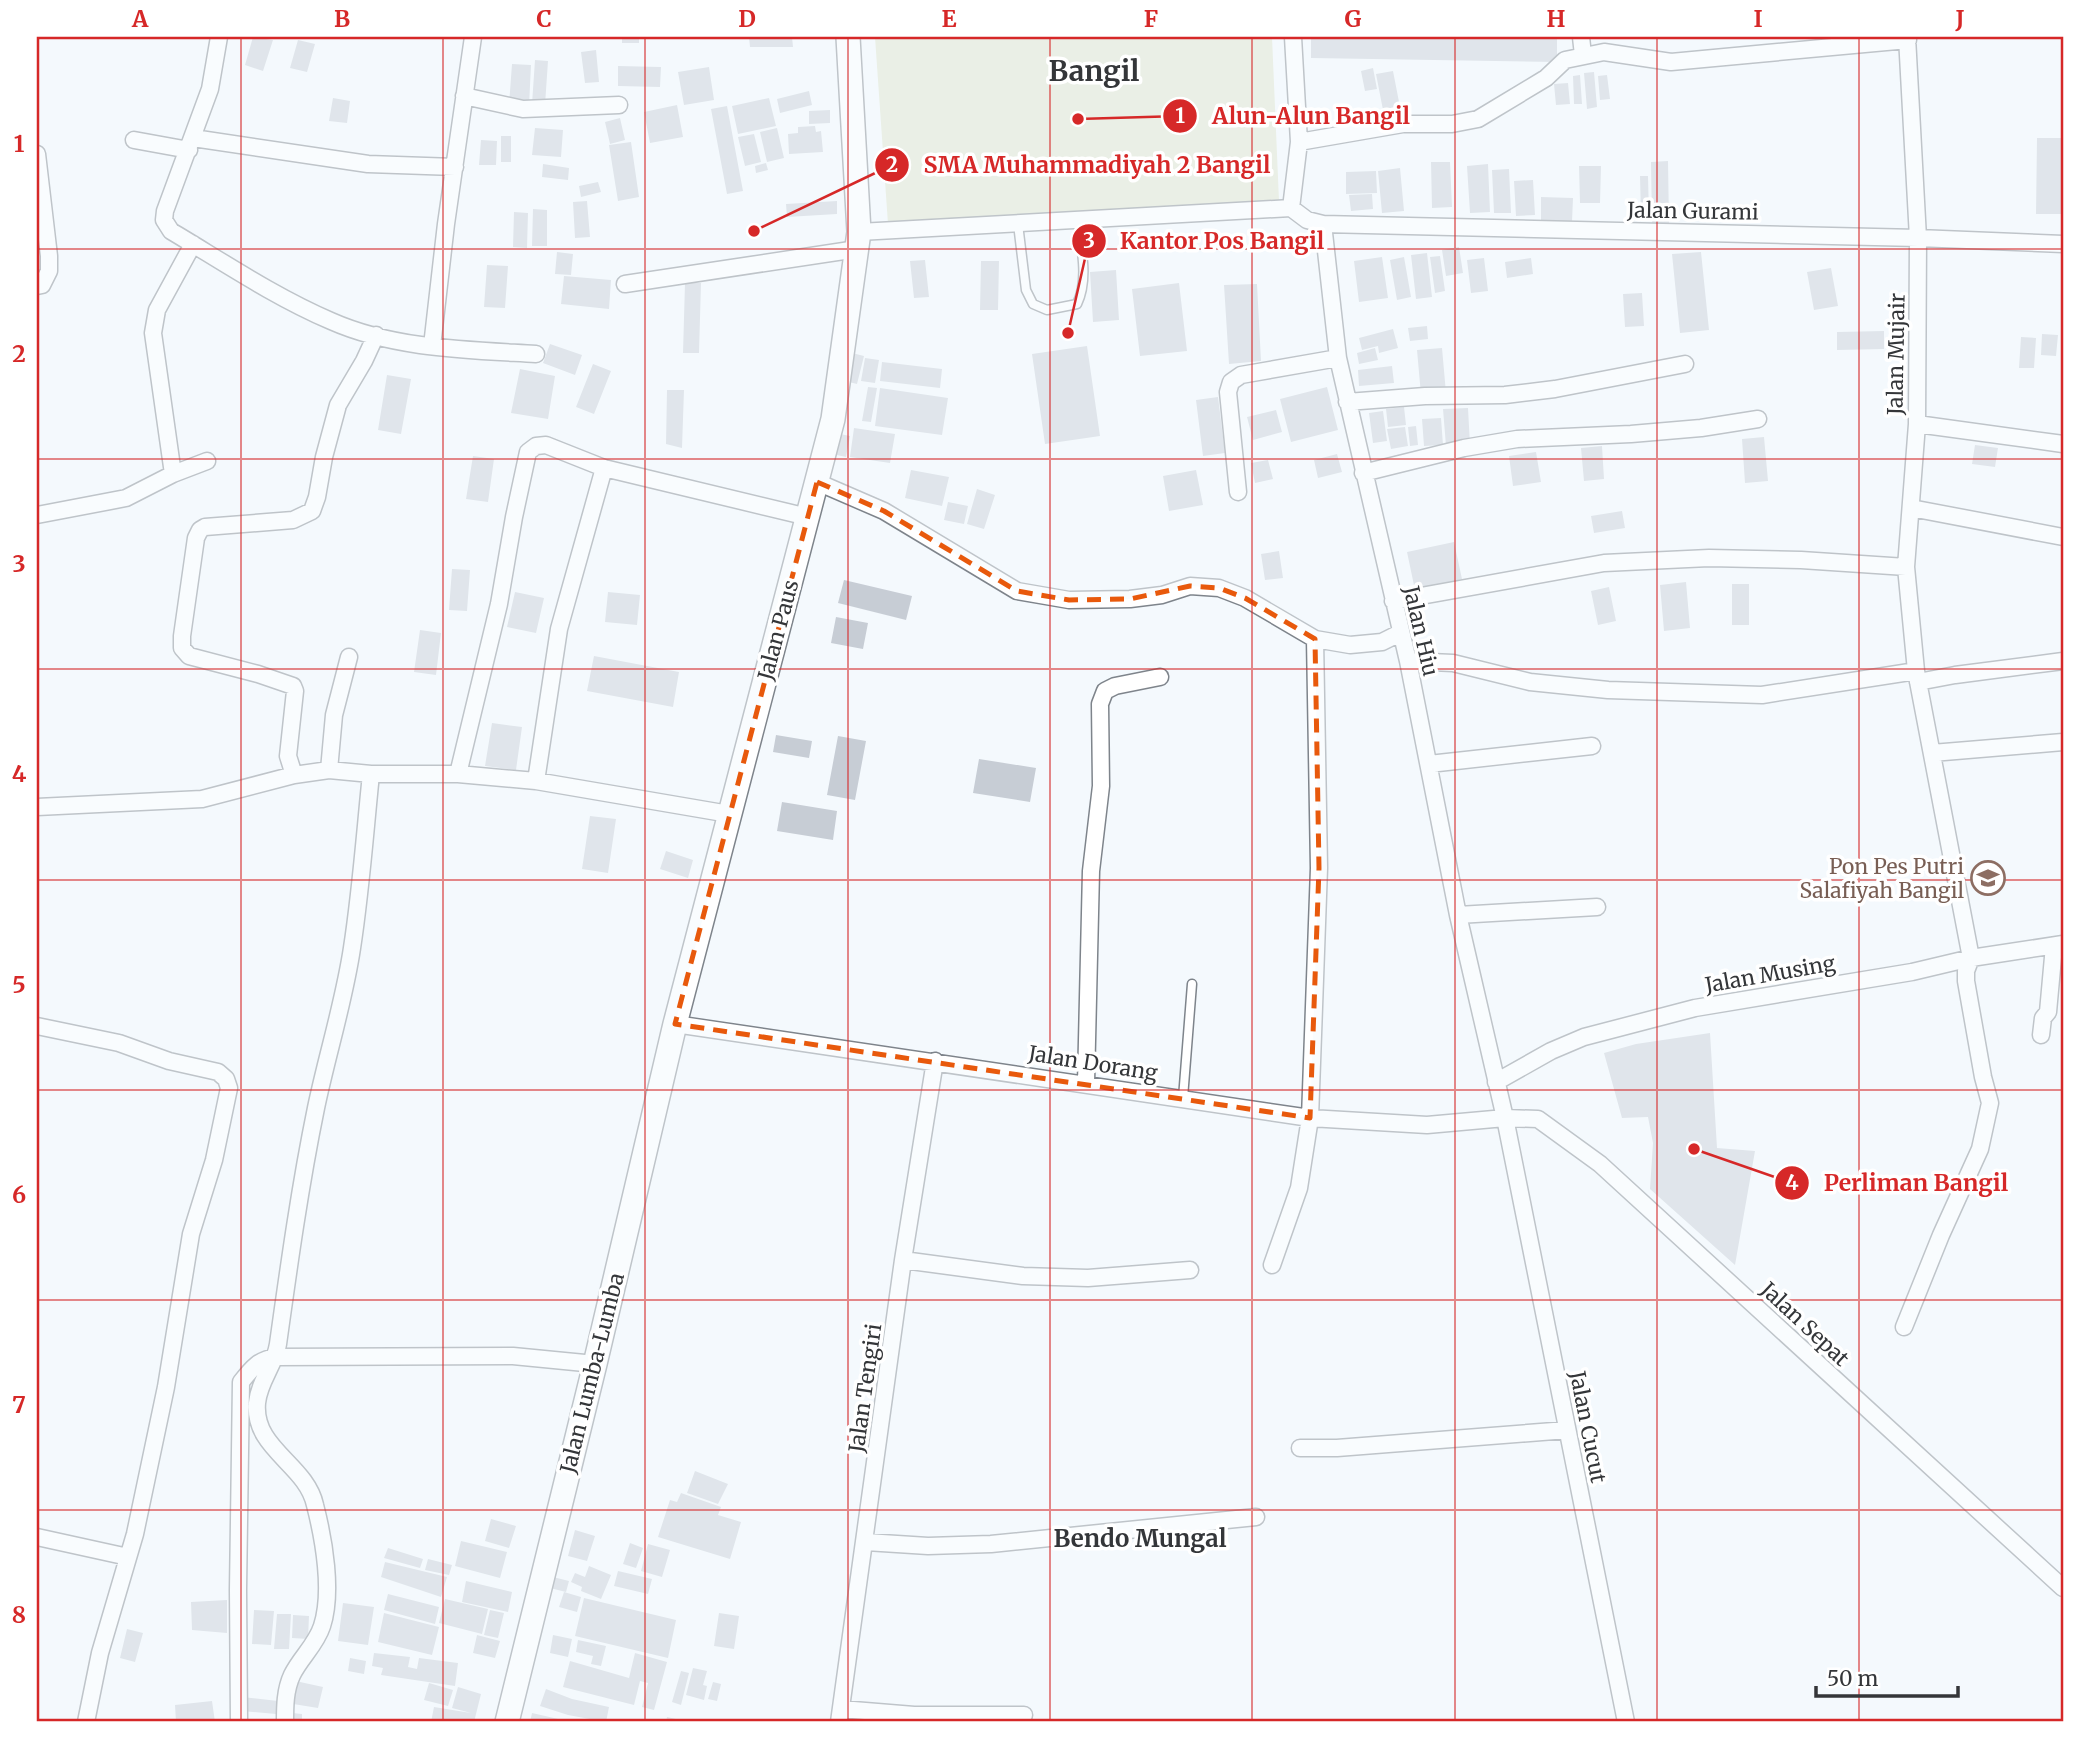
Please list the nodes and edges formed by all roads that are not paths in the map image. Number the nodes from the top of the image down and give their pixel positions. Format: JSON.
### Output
{"nodes":[{"id":1,"x":219,"y":37,"type":"edge"},
{"id":2,"x":474,"y":37,"type":"edge"},
{"id":3,"x":848,"y":37,"type":"edge"},
{"id":4,"x":1293,"y":37,"type":"edge"},
{"id":5,"x":1581,"y":37,"type":"edge"},
{"id":6,"x":1908,"y":38,"type":"edge"},
{"id":7,"x":1583,"y":55,"type":"junction"},
{"id":8,"x":464,"y":96,"type":"junction"},
{"id":9,"x":619,"y":105,"type":"dead end"},
{"id":10,"x":134,"y":140,"type":"dead end"},
{"id":11,"x":1298,"y":142,"type":"junction"},
{"id":12,"x":191,"y":144,"type":"junction"},
{"id":13,"x":37,"y":154,"type":"edge"},
{"id":14,"x":455,"y":167,"type":"junction"},
{"id":15,"x":1291,"y":208,"type":"junction"},
{"id":16,"x":1078,"y":222,"type":"junction"},
{"id":17,"x":1018,"y":224,"type":"junction"},
{"id":18,"x":1322,"y":224,"type":"junction"},
{"id":19,"x":1918,"y":238,"type":"junction"},
{"id":20,"x":858,"y":240,"type":"junction"},
{"id":21,"x":193,"y":244,"type":"junction"},
{"id":22,"x":2063,"y":244,"type":"edge"},
{"id":23,"x":625,"y":284,"type":"dead end"},
{"id":24,"x":37,"y":286,"type":"edge"},
{"id":25,"x":376,"y":335,"type":"junction"},
{"id":26,"x":432,"y":346,"type":"junction"},
{"id":27,"x":536,"y":354,"type":"dead end"},
{"id":28,"x":1338,"y":358,"type":"junction"},
{"id":29,"x":1685,"y":364,"type":"dead end"},
{"id":30,"x":1347,"y":402,"type":"junction"},
{"id":31,"x":1758,"y":419,"type":"dead end"},
{"id":32,"x":1917,"y":424,"type":"junction"},
{"id":33,"x":2063,"y":444,"type":"edge"},
{"id":34,"x":207,"y":461,"type":"dead end"},
{"id":35,"x":604,"y":468,"type":"junction"},
{"id":36,"x":1363,"y":473,"type":"junction"},
{"id":37,"x":173,"y":474,"type":"junction"},
{"id":38,"x":817,"y":482,"type":"junction"},
{"id":39,"x":1238,"y":492,"type":"dead end"},
{"id":40,"x":1911,"y":508,"type":"junction"},
{"id":41,"x":37,"y":515,"type":"edge"},
{"id":42,"x":808,"y":517,"type":"junction"},
{"id":43,"x":2063,"y":537,"type":"edge"},
{"id":44,"x":1906,"y":567,"type":"junction"},
{"id":45,"x":1392,"y":601,"type":"junction"},
{"id":46,"x":1400,"y":633,"type":"junction"},
{"id":47,"x":1315,"y":639,"type":"junction"},
{"id":48,"x":349,"y":657,"type":"dead end"},
{"id":49,"x":1408,"y":661,"type":"junction"},
{"id":50,"x":2063,"y":661,"type":"edge"},
{"id":51,"x":1160,"y":677,"type":"dead end"},
{"id":52,"x":1917,"y":677,"type":"junction"},
{"id":53,"x":2063,"y":742,"type":"edge"},
{"id":54,"x":1592,"y":747,"type":"dead end"},
{"id":55,"x":1932,"y":753,"type":"junction"},
{"id":56,"x":1429,"y":764,"type":"junction"},
{"id":57,"x":329,"y":770,"type":"junction"},
{"id":58,"x":371,"y":774,"type":"junction"},
{"id":59,"x":458,"y":774,"type":"junction"},
{"id":60,"x":294,"y":775,"type":"junction"},
{"id":61,"x":536,"y":781,"type":"junction"},
{"id":62,"x":37,"y":807,"type":"edge"},
{"id":63,"x":729,"y":814,"type":"junction"},
{"id":64,"x":1597,"y":907,"type":"dead end"},
{"id":65,"x":1458,"y":915,"type":"junction"},
{"id":66,"x":2059,"y":945,"type":"edge"},
{"id":67,"x":1970,"y":958,"type":"junction"},
{"id":68,"x":1192,"y":984,"type":"dead end"},
{"id":69,"x":675,"y":1024,"type":"junction"},
{"id":70,"x":37,"y":1026,"type":"edge"},
{"id":71,"x":2041,"y":1035,"type":"dead end"},
{"id":72,"x":935,"y":1060,"type":"junction"},
{"id":73,"x":1496,"y":1082,"type":"junction"},
{"id":74,"x":1086,"y":1083,"type":"junction"},
{"id":75,"x":1183,"y":1098,"type":"junction"},
{"id":76,"x":1310,"y":1118,"type":"junction"},
{"id":77,"x":1506,"y":1118,"type":"junction"},
{"id":78,"x":903,"y":1260,"type":"junction"},
{"id":79,"x":1272,"y":1265,"type":"dead end"},
{"id":80,"x":1190,"y":1270,"type":"dead end"},
{"id":81,"x":1904,"y":1327,"type":"dead end"},
{"id":82,"x":276,"y":1357,"type":"junction"},
{"id":83,"x":595,"y":1364,"type":"junction"},
{"id":84,"x":1567,"y":1430,"type":"junction"},
{"id":85,"x":1300,"y":1448,"type":"dead end"},
{"id":86,"x":1256,"y":1517,"type":"dead end"},
{"id":87,"x":37,"y":1537,"type":"edge"},
{"id":88,"x":866,"y":1542,"type":"junction"},
{"id":89,"x":128,"y":1557,"type":"junction"},
{"id":90,"x":2063,"y":1588,"type":"edge"},
{"id":91,"x":840,"y":1716,"type":"edge"},
{"id":92,"x":1024,"y":1716,"type":"dead end"},
{"id":93,"x":86,"y":1722,"type":"edge"},
{"id":94,"x":239,"y":1722,"type":"edge"},
{"id":95,"x":285,"y":1722,"type":"edge"},
{"id":96,"x":507,"y":1722,"type":"edge"},
{"id":97,"x":1626,"y":1722,"type":"edge"}],
"edges":[{"from":1,"to":12,"type":"street"},
{"from":2,"to":8,"type":"street"},
{"from":3,"to":20,"type":"main road","name":"Jalan Paus"},
{"from":4,"to":11,"type":"street"},
{"from":5,"to":7,"type":"street"},
{"from":6,"to":7,"type":"street"},
{"from":6,"to":19,"type":"street","name":"Jalan Mujair"},
{"from":7,"to":11,"type":"street"},
{"from":8,"to":9,"type":"street"},
{"from":8,"to":14,"type":"street"},
{"from":10,"to":12,"type":"street"},
{"from":11,"to":15,"type":"street"},
{"from":12,"to":14,"type":"street"},
{"from":12,"to":21,"type":"street"},
{"from":13,"to":24,"type":"street"},
{"from":14,"to":26,"type":"street"},
{"from":15,"to":16,"type":"street"},
{"from":15,"to":18,"type":"street"},
{"from":16,"to":17,"type":"street"},
{"from":16,"to":17,"type":"lane"},
{"from":17,"to":20,"type":"street"},
{"from":18,"to":19,"type":"street","name":"Jalan Gurami"},
{"from":18,"to":28,"type":"street","name":"Jalan Hiu"},
{"from":19,"to":22,"type":"street","name":"Jalan Gurami"},
{"from":19,"to":32,"type":"street","name":"Jalan Mujair"},
{"from":20,"to":23,"type":"street"},
{"from":20,"to":38,"type":"main road","name":"Jalan Paus"},
{"from":21,"to":25,"type":"street"},
{"from":21,"to":37,"type":"street"},
{"from":25,"to":26,"type":"street"},
{"from":25,"to":60,"type":"street"},
{"from":26,"to":27,"type":"street"},
{"from":28,"to":30,"type":"street","name":"Jalan Hiu"},
{"from":28,"to":39,"type":"street"},
{"from":29,"to":30,"type":"street"},
{"from":30,"to":36,"type":"street","name":"Jalan Hiu"},
{"from":31,"to":36,"type":"street"},
{"from":32,"to":33,"type":"street"},
{"from":32,"to":40,"type":"street","name":"Jalan Mujair"},
{"from":34,"to":37,"type":"street"},
{"from":35,"to":42,"type":"street"},
{"from":35,"to":59,"type":"street"},
{"from":35,"to":61,"type":"street"},
{"from":36,"to":45,"type":"street","name":"Jalan Hiu"},
{"from":37,"to":41,"type":"street"},
{"from":38,"to":42,"type":"main road","name":"Jalan Paus"},
{"from":38,"to":47,"type":"street"},
{"from":40,"to":43,"type":"street"},
{"from":40,"to":44,"type":"street","name":"Jalan Mujair"},
{"from":42,"to":63,"type":"main road","name":"Jalan Paus"},
{"from":44,"to":45,"type":"street"},
{"from":44,"to":52,"type":"street","name":"Jalan Mujair"},
{"from":45,"to":46,"type":"street","name":"Jalan Hiu"},
{"from":46,"to":47,"type":"street"},
{"from":46,"to":49,"type":"street","name":"Jalan Hiu"},
{"from":47,"to":76,"type":"street"},
{"from":48,"to":57,"type":"street"},
{"from":49,"to":52,"type":"street"},
{"from":49,"to":56,"type":"street","name":"Jalan Hiu"},
{"from":50,"to":52,"type":"street"},
{"from":51,"to":74,"type":"street"},
{"from":52,"to":55,"type":"street","name":"Jalan Mujair"},
{"from":53,"to":55,"type":"street"},
{"from":54,"to":56,"type":"street"},
{"from":55,"to":67,"type":"street","name":"Jalan Mujair"},
{"from":56,"to":65,"type":"street","name":"Jalan Hiu"},
{"from":57,"to":58,"type":"street"},
{"from":57,"to":60,"type":"street"},
{"from":58,"to":59,"type":"street"},
{"from":58,"to":82,"type":"street"},
{"from":59,"to":61,"type":"street"},
{"from":60,"to":62,"type":"street"},
{"from":61,"to":63,"type":"street"},
{"from":63,"to":69,"type":"main road","name":"Jalan Paus"},
{"from":64,"to":65,"type":"street"},
{"from":65,"to":73,"type":"street","name":"Jalan Hiu"},
{"from":66,"to":67,"type":"street","name":"Jalan Musing"},
{"from":66,"to":71,"type":"street"},
{"from":67,"to":73,"type":"street","name":"Jalan Musing"},
{"from":67,"to":81,"type":"street","name":"Jalan Mujair"},
{"from":68,"to":75,"type":"lane"},
{"from":69,"to":72,"type":"street","name":"Jalan Dorang"},
{"from":69,"to":83,"type":"main road","name":"Jalan Lumba-Lumba"},
{"from":70,"to":89,"type":"street"},
{"from":72,"to":74,"type":"street","name":"Jalan Dorang"},
{"from":72,"to":78,"type":"street","name":"Jalan Tengiri"},
{"from":73,"to":77,"type":"street","name":"Jalan Hiu"},
{"from":74,"to":75,"type":"street","name":"Jalan Dorang"},
{"from":75,"to":76,"type":"street","name":"Jalan Dorang"},
{"from":76,"to":77,"type":"street","name":"Jalan Dorang"},
{"from":76,"to":79,"type":"street"},
{"from":77,"to":84,"type":"street","name":"Jalan Cucut"},
{"from":77,"to":90,"type":"street","name":"Jalan Sepat"},
{"from":78,"to":80,"type":"street"},
{"from":78,"to":88,"type":"street","name":"Jalan Tengiri"},
{"from":82,"to":83,"type":"street"},
{"from":82,"to":94,"type":"street"},
{"from":82,"to":95,"type":"street"},
{"from":83,"to":96,"type":"main road","name":"Jalan Lumba-Lumba"},
{"from":84,"to":85,"type":"street"},
{"from":84,"to":97,"type":"street","name":"Jalan Cucut"},
{"from":86,"to":88,"type":"street"},
{"from":87,"to":89,"type":"street"},
{"from":88,"to":91,"type":"street","name":"Jalan Tengiri"},
{"from":89,"to":93,"type":"street"},
{"from":91,"to":92,"type":"street"}]}
